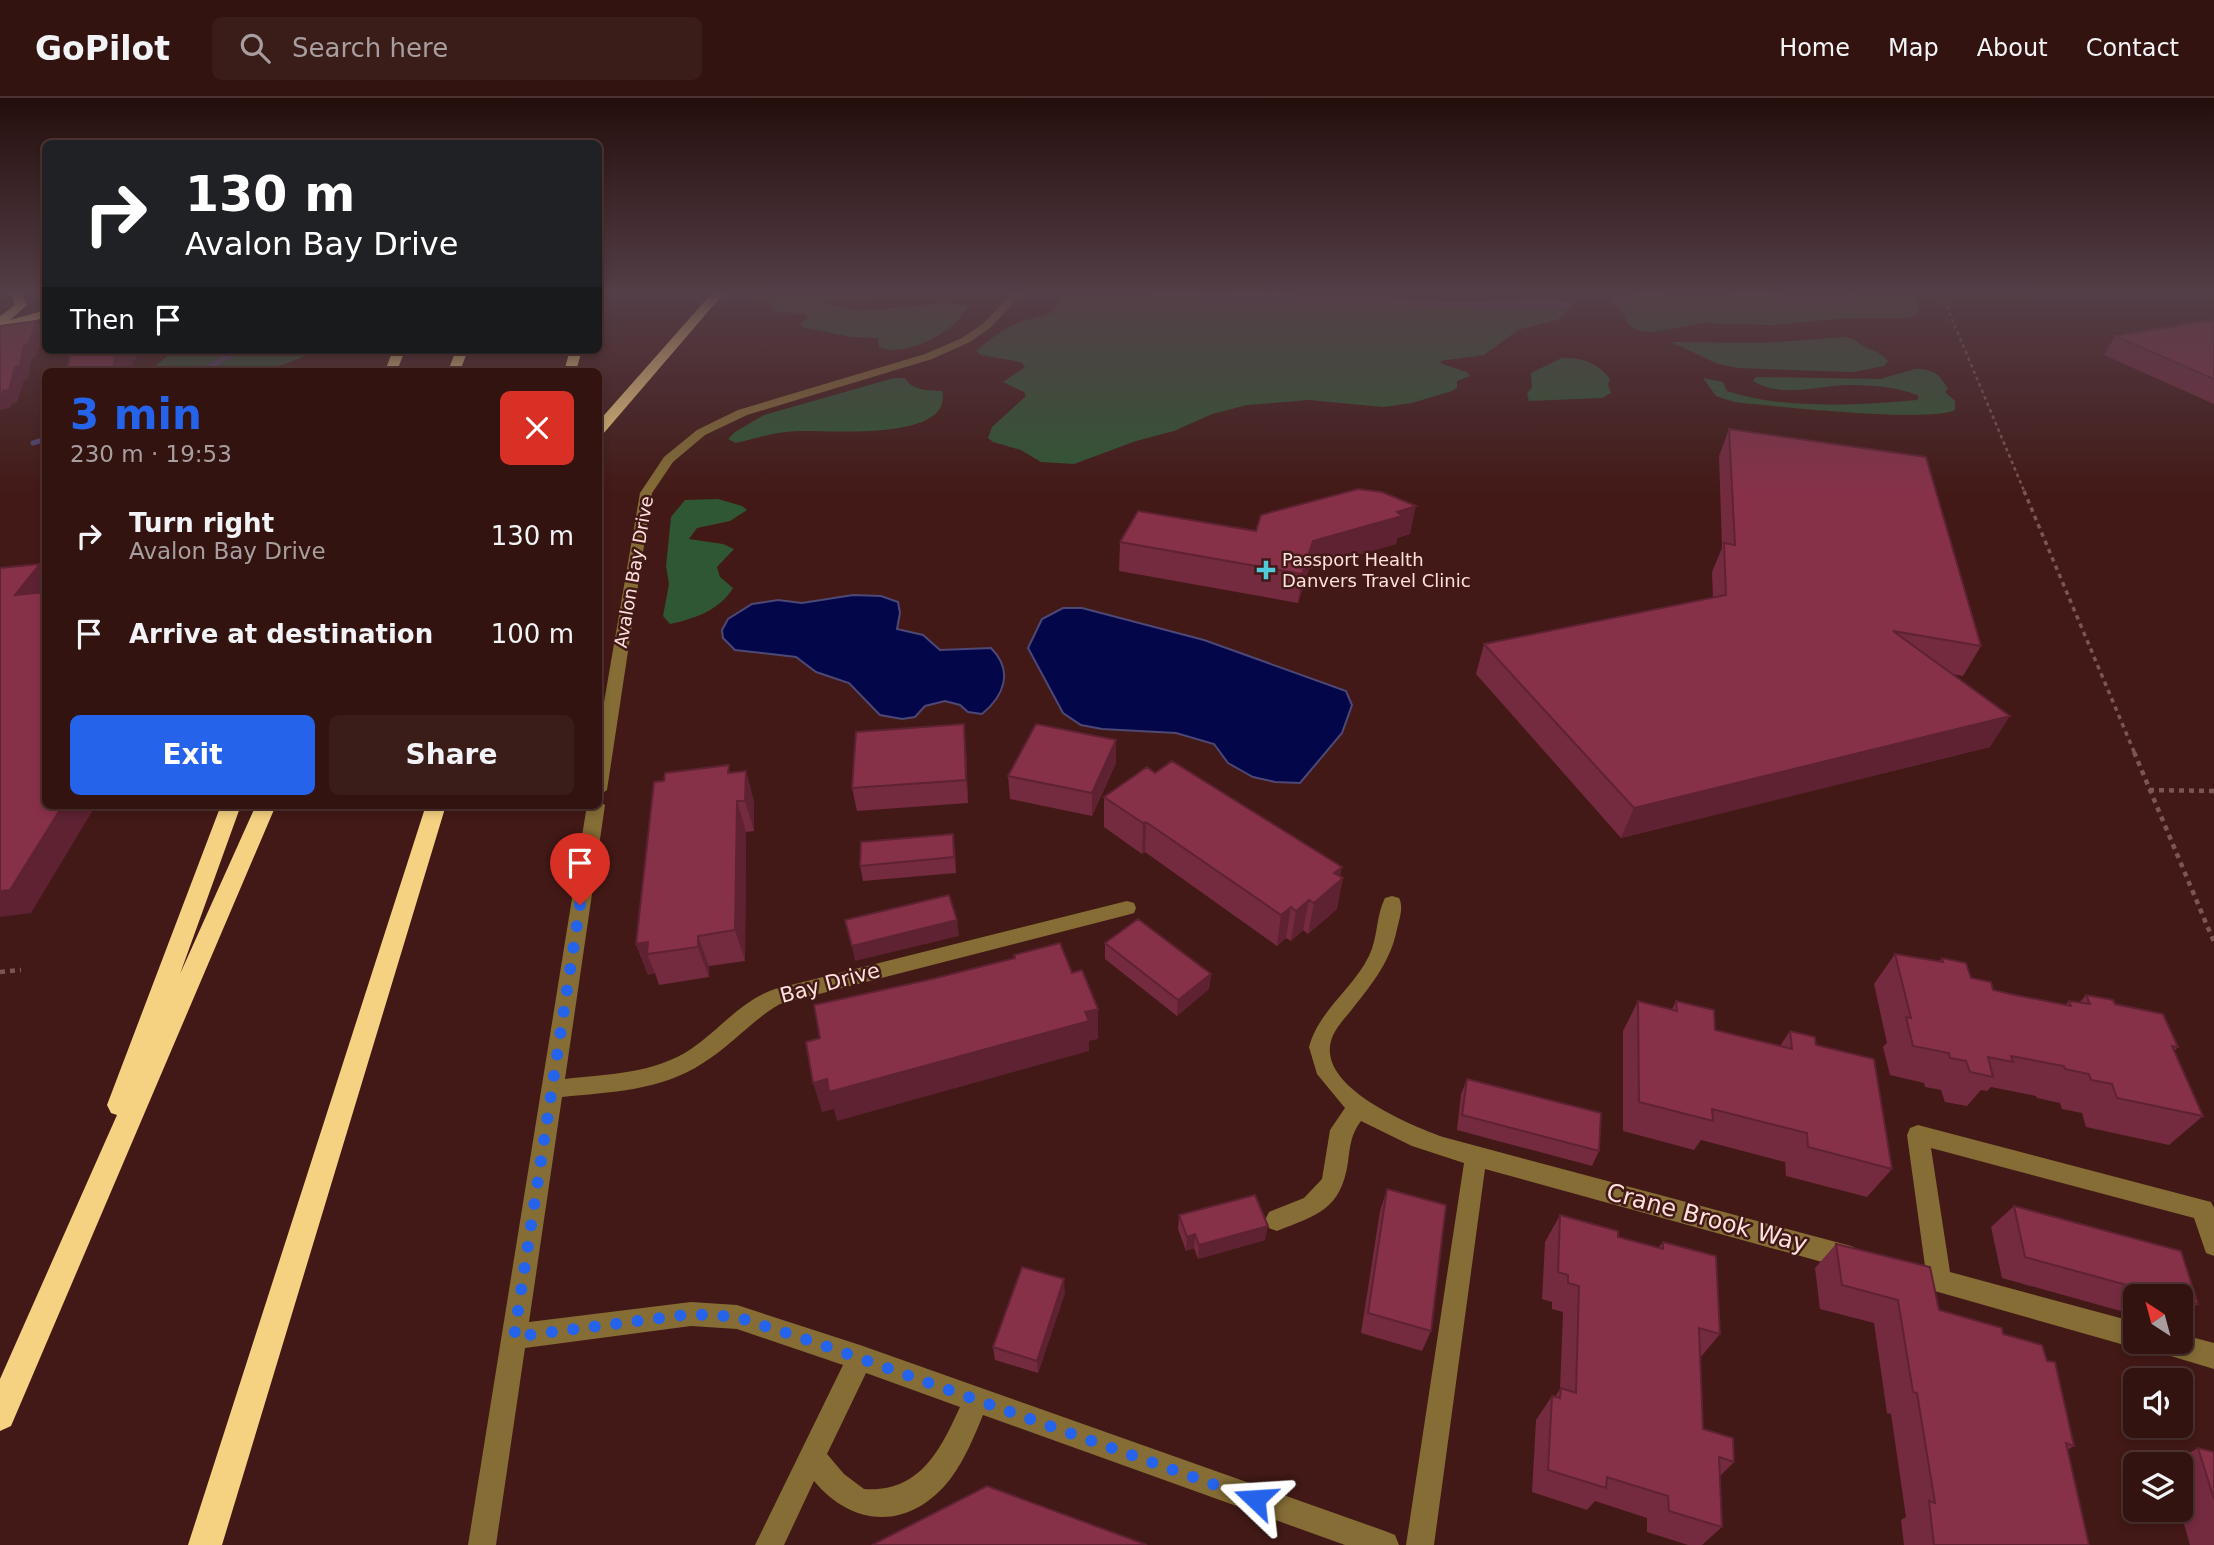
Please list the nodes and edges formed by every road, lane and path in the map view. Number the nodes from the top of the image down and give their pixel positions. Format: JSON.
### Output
{"nodes":[{"id":1,"x":660,"y":361,"type":"edge"},
{"id":2,"x":915,"y":361,"type":"edge"},
{"id":3,"x":1969,"y":361,"type":"edge"},
{"id":4,"x":602,"y":426,"type":"edge"},
{"id":5,"x":602,"y":765,"type":"edge"},
{"id":6,"x":2149,"y":790,"type":"junction"},
{"id":7,"x":2214,"y":791,"type":"edge"},
{"id":8,"x":230,"y":809,"type":"edge"},
{"id":9,"x":264,"y":809,"type":"edge"},
{"id":10,"x":435,"y":809,"type":"edge"},
{"id":11,"x":595,"y":809,"type":"edge"},
{"id":12,"x":1392,"y":903,"type":"dead end"},
{"id":13,"x":1127,"y":908,"type":"dead end"},
{"id":14,"x":2214,"y":942,"type":"edge"},
{"id":15,"x":21,"y":970,"type":"dead end"},
{"id":16,"x":0,"y":972,"type":"edge"},
{"id":17,"x":552,"y":1090,"type":"junction"},
{"id":18,"x":1359,"y":1107,"type":"junction"},
{"id":19,"x":1476,"y":1156,"type":"junction"},
{"id":20,"x":1277,"y":1220,"type":"dead end"},
{"id":21,"x":2214,"y":1245,"type":"edge"},
{"id":22,"x":1939,"y":1282,"type":"junction"},
{"id":23,"x":46,"y":1307,"type":"junction"},
{"id":24,"x":2123,"y":1332,"type":"edge"},
{"id":25,"x":514,"y":1337,"type":"junction"},
{"id":26,"x":2193,"y":1350,"type":"edge"},
{"id":27,"x":2214,"y":1356,"type":"edge"},
{"id":28,"x":860,"y":1358,"type":"junction"},
{"id":29,"x":976,"y":1400,"type":"junction"},
{"id":30,"x":0,"y":1415,"type":"edge"},
{"id":31,"x":812,"y":1457,"type":"junction"},
{"id":32,"x":205,"y":1545,"type":"edge"},
{"id":33,"x":482,"y":1545,"type":"edge"},
{"id":34,"x":769,"y":1545,"type":"edge"},
{"id":35,"x":1385,"y":1545,"type":"edge"},
{"id":36,"x":1420,"y":1545,"type":"edge"}],
"edges":[{"from":1,"to":4,"type":"highway"},
{"from":2,"to":5,"type":"street","name":"Avalon Bay Drive"},
{"from":3,"to":6,"type":"path"},
{"from":6,"to":7,"type":"path"},
{"from":6,"to":14,"type":"path"},
{"from":8,"to":23,"type":"highway"},
{"from":9,"to":23,"type":"highway"},
{"from":10,"to":32,"type":"highway"},
{"from":11,"to":17,"type":"street"},
{"from":12,"to":18,"type":"street","name":"Crane Brook Way"},
{"from":13,"to":17,"type":"street","name":"Bay Drive"},
{"from":15,"to":16,"type":"path"},
{"from":17,"to":25,"type":"street"},
{"from":18,"to":19,"type":"street","name":"Crane Brook Way"},
{"from":18,"to":20,"type":"street"},
{"from":19,"to":22,"type":"street","name":"Crane Brook Way"},
{"from":19,"to":36,"type":"street"},
{"from":21,"to":22,"type":"street"},
{"from":22,"to":24,"type":"street","name":"Crane Brook Way"},
{"from":23,"to":30,"type":"highway"},
{"from":25,"to":28,"type":"street"},
{"from":25,"to":33,"type":"street"},
{"from":26,"to":27,"type":"street"},
{"from":28,"to":29,"type":"street"},
{"from":28,"to":31,"type":"street"},
{"from":29,"to":31,"type":"street"},
{"from":29,"to":35,"type":"street"},
{"from":31,"to":34,"type":"street"}]}
